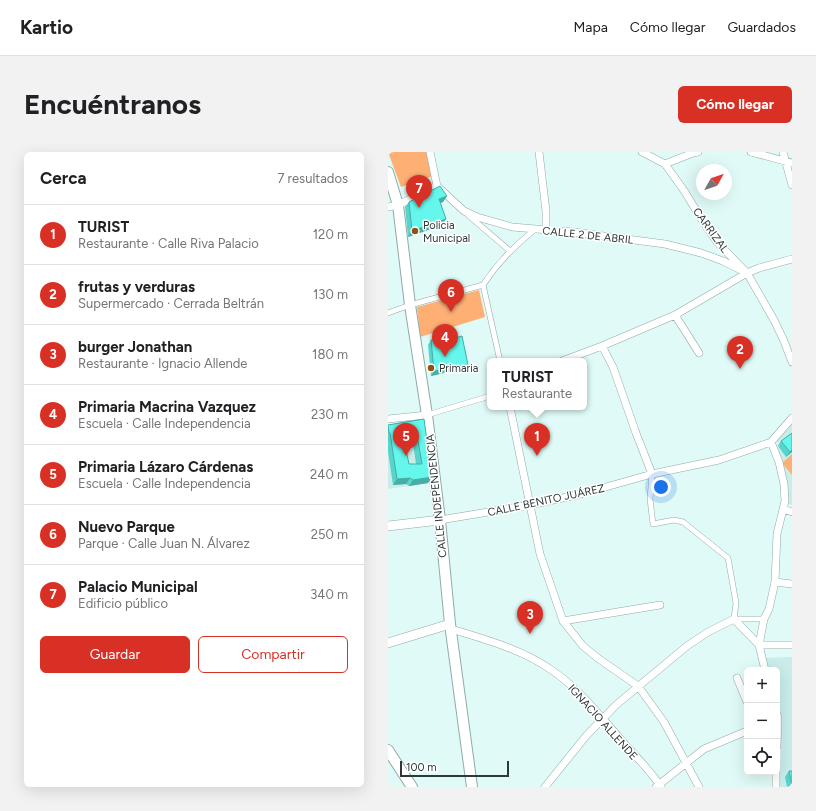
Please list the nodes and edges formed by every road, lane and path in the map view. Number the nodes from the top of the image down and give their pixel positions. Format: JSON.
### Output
{"nodes":[{"id":1,"x":430,"y":152,"type":"edge"},
{"id":2,"x":539,"y":152,"type":"edge"},
{"id":3,"x":642,"y":152,"type":"edge"},
{"id":4,"x":698,"y":152,"type":"edge"},
{"id":5,"x":751,"y":152,"type":"edge"},
{"id":6,"x":783,"y":152,"type":"edge"},
{"id":7,"x":654,"y":156,"type":"edge"},
{"id":8,"x":789,"y":162,"type":"edge"},
{"id":9,"x":665,"y":164,"type":"junction"},
{"id":10,"x":388,"y":172,"type":"edge"},
{"id":11,"x":792,"y":185,"type":"edge"},
{"id":12,"x":437,"y":186,"type":"junction"},
{"id":13,"x":393,"y":206,"type":"edge"},
{"id":14,"x":464,"y":211,"type":"junction"},
{"id":15,"x":534,"y":230,"type":"junction"},
{"id":16,"x":546,"y":231,"type":"junction"},
{"id":17,"x":510,"y":251,"type":"junction"},
{"id":18,"x":792,"y":259,"type":"edge"},
{"id":19,"x":747,"y":273,"type":"junction"},
{"id":20,"x":483,"y":285,"type":"junction"},
{"id":21,"x":410,"y":305,"type":"junction"},
{"id":22,"x":388,"y":313,"type":"edge"},
{"id":23,"x":675,"y":315,"type":"junction"},
{"id":24,"x":602,"y":346,"type":"junction"},
{"id":25,"x":699,"y":354,"type":"dead end"},
{"id":26,"x":499,"y":358,"type":"edge"},
{"id":27,"x":570,"y":358,"type":"edge"},
{"id":28,"x":792,"y":362,"type":"edge"},
{"id":29,"x":487,"y":397,"type":"edge"},
{"id":30,"x":511,"y":410,"type":"edge"},
{"id":31,"x":427,"y":415,"type":"junction"},
{"id":32,"x":792,"y":418,"type":"edge"},
{"id":33,"x":388,"y":419,"type":"edge"},
{"id":34,"x":771,"y":442,"type":"junction"},
{"id":35,"x":652,"y":474,"type":"junction"},
{"id":36,"x":530,"y":505,"type":"junction"},
{"id":37,"x":783,"y":509,"type":"junction"},
{"id":38,"x":792,"y":512,"type":"edge"},
{"id":39,"x":440,"y":520,"type":"junction"},
{"id":40,"x":388,"y":526,"type":"edge"},
{"id":41,"x":775,"y":582,"type":"junction"},
{"id":42,"x":792,"y":584,"type":"edge"},
{"id":43,"x":660,"y":605,"type":"dead end"},
{"id":44,"x":734,"y":619,"type":"junction"},
{"id":45,"x":764,"y":619,"type":"junction"},
{"id":46,"x":563,"y":621,"type":"junction"},
{"id":47,"x":450,"y":627,"type":"junction"},
{"id":48,"x":388,"y":643,"type":"edge"},
{"id":49,"x":759,"y":645,"type":"junction"},
{"id":50,"x":792,"y":645,"type":"edge"},
{"id":51,"x":764,"y":667,"type":"edge"},
{"id":52,"x":737,"y":678,"type":"dead end"},
{"id":53,"x":638,"y":686,"type":"junction"},
{"id":54,"x":744,"y":695,"type":"edge"},
{"id":55,"x":602,"y":718,"type":"junction"},
{"id":56,"x":744,"y":732,"type":"edge"},
{"id":57,"x":388,"y":750,"type":"edge"},
{"id":58,"x":686,"y":762,"type":"junction"},
{"id":59,"x":776,"y":775,"type":"edge"},
{"id":60,"x":659,"y":786,"type":"edge"},
{"id":61,"x":412,"y":787,"type":"edge"},
{"id":62,"x":472,"y":787,"type":"edge"},
{"id":63,"x":545,"y":787,"type":"edge"},
{"id":64,"x":699,"y":787,"type":"edge"},
{"id":65,"x":776,"y":787,"type":"edge"}],
"edges":[{"from":1,"to":12,"type":"street"},
{"from":2,"to":16,"type":"street"},
{"from":3,"to":7,"type":"street"},
{"from":4,"to":9,"type":"street"},
{"from":5,"to":8,"type":"street"},
{"from":6,"to":8,"type":"street"},
{"from":7,"to":9,"type":"street"},
{"from":8,"to":11,"type":"street"},
{"from":9,"to":19,"type":"street","name":"CARRIZAL"},
{"from":10,"to":13,"type":"main road","name":"CALLE INDEPENDENCIA"},
{"from":12,"to":13,"type":"street"},
{"from":12,"to":14,"type":"street","name":"CALLE 2 DE ABRIL"},
{"from":13,"to":21,"type":"main road","name":"CALLE INDEPENDENCIA"},
{"from":14,"to":15,"type":"street","name":"CALLE 2 DE ABRIL"},
{"from":14,"to":17,"type":"street"},
{"from":15,"to":16,"type":"street","name":"CALLE 2 DE ABRIL"},
{"from":15,"to":17,"type":"street"},
{"from":16,"to":19,"type":"street","name":"CALLE 2 DE ABRIL"},
{"from":17,"to":20,"type":"street"},
{"from":18,"to":19,"type":"street"},
{"from":19,"to":23,"type":"street"},
{"from":19,"to":28,"type":"street","name":"CARRIZAL"},
{"from":20,"to":21,"type":"street"},
{"from":20,"to":26,"type":"street"},
{"from":21,"to":22,"type":"street"},
{"from":21,"to":31,"type":"main road","name":"CALLE INDEPENDENCIA"},
{"from":23,"to":24,"type":"street"},
{"from":23,"to":25,"type":"street"},
{"from":24,"to":27,"type":"street"},
{"from":24,"to":35,"type":"street"},
{"from":29,"to":31,"type":"street"},
{"from":30,"to":36,"type":"street"},
{"from":31,"to":33,"type":"street"},
{"from":31,"to":39,"type":"main road","name":"CALLE INDEPENDENCIA"},
{"from":32,"to":34,"type":"street"},
{"from":34,"to":35,"type":"street","name":"CALLE BENITO JUÁREZ"},
{"from":34,"to":37,"type":"street"},
{"from":35,"to":36,"type":"street","name":"CALLE BENITO JUÁREZ"},
{"from":35,"to":44,"type":"street"},
{"from":36,"to":39,"type":"street","name":"CALLE BENITO JUÁREZ"},
{"from":36,"to":46,"type":"street"},
{"from":37,"to":38,"type":"street"},
{"from":37,"to":41,"type":"street"},
{"from":39,"to":40,"type":"street","name":"CALLE BENITO JUÁREZ"},
{"from":39,"to":47,"type":"main road","name":"CALLE INDEPENDENCIA"},
{"from":41,"to":42,"type":"street"},
{"from":41,"to":45,"type":"street"},
{"from":43,"to":46,"type":"street"},
{"from":44,"to":45,"type":"street"},
{"from":44,"to":49,"type":"street"},
{"from":44,"to":53,"type":"street"},
{"from":45,"to":49,"type":"street"},
{"from":46,"to":53,"type":"street"},
{"from":47,"to":48,"type":"street"},
{"from":47,"to":55,"type":"street","name":"IGNACIO ALLENDE"},
{"from":47,"to":62,"type":"main road","name":"CALLE INDEPENDENCIA"},
{"from":49,"to":50,"type":"street"},
{"from":49,"to":51,"type":"street"},
{"from":52,"to":54,"type":"street"},
{"from":53,"to":55,"type":"street"},
{"from":53,"to":58,"type":"street"},
{"from":55,"to":60,"type":"street","name":"IGNACIO ALLENDE"},
{"from":55,"to":63,"type":"street"},
{"from":56,"to":58,"type":"street"},
{"from":57,"to":61,"type":"main road"},
{"from":58,"to":60,"type":"street"},
{"from":58,"to":64,"type":"street"},
{"from":59,"to":65,"type":"street"}]}
